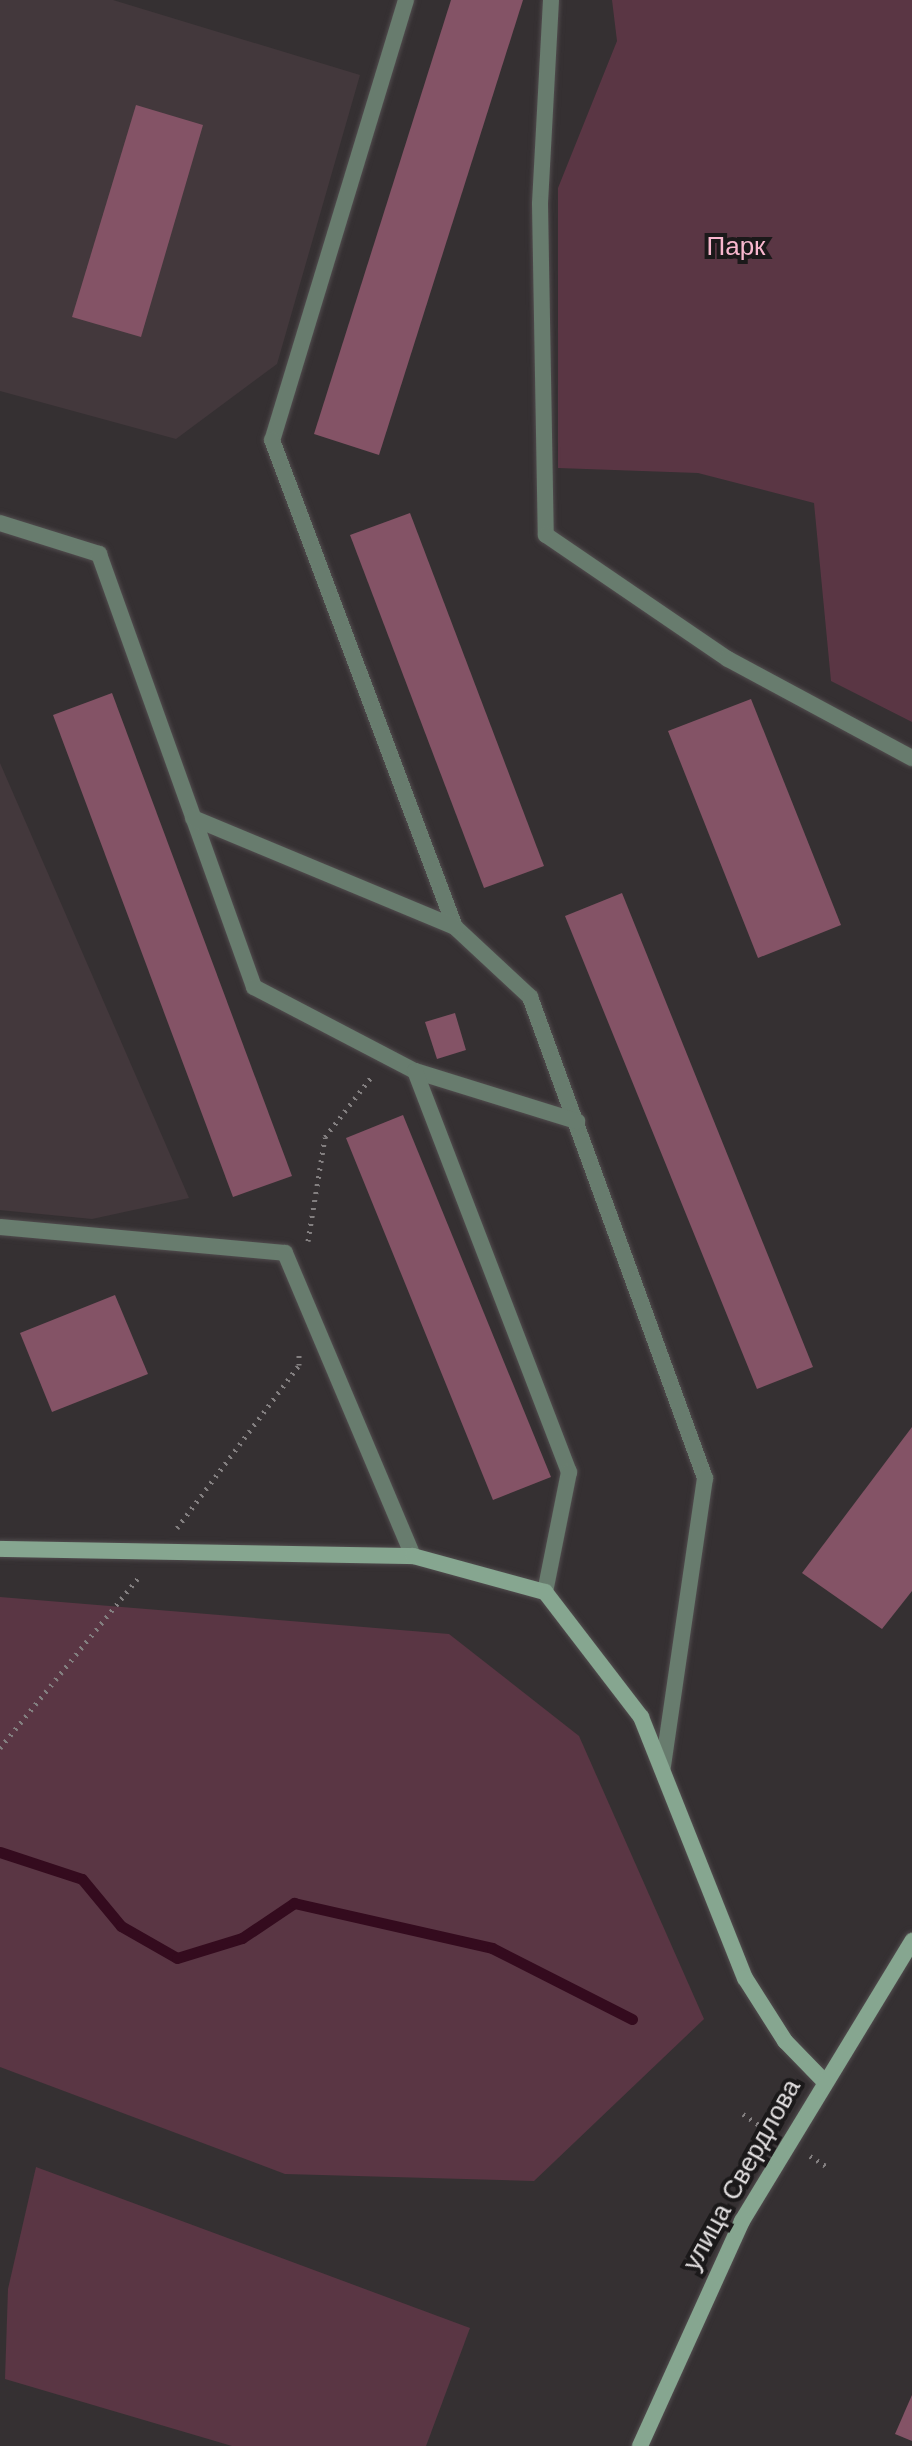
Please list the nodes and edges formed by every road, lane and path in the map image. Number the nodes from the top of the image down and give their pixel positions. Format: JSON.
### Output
{"nodes":[{"id":1,"x":406,"y":0,"type":"edge"},
{"id":2,"x":551,"y":0,"type":"edge"},
{"id":3,"x":0,"y":523,"type":"edge"},
{"id":4,"x":912,"y":758,"type":"edge"},
{"id":5,"x":193,"y":818,"type":"junction"},
{"id":6,"x":455,"y":927,"type":"junction"},
{"id":7,"x":387,"y":1056,"type":"junction"},
{"id":8,"x":415,"y":1071,"type":"junction"},
{"id":9,"x":577,"y":1121,"type":"junction"},
{"id":10,"x":0,"y":1227,"type":"edge"},
{"id":11,"x":301,"y":1292,"type":"junction"},
{"id":12,"x":300,"y":1336,"type":"dead end"},
{"id":13,"x":0,"y":1549,"type":"edge"},
{"id":14,"x":158,"y":1553,"type":"junction"},
{"id":15,"x":413,"y":1556,"type":"junction"},
{"id":16,"x":545,"y":1592,"type":"junction"},
{"id":17,"x":0,"y":1748,"type":"edge"},
{"id":18,"x":663,"y":1767,"type":"junction"},
{"id":19,"x":912,"y":1941,"type":"edge"},
{"id":20,"x":822,"y":2079,"type":"junction"},
{"id":21,"x":640,"y":2446,"type":"edge"}],
"edges":[{"from":1,"to":6,"type":"lane"},
{"from":2,"to":4,"type":"lane"},
{"from":3,"to":5,"type":"lane"},
{"from":5,"to":6,"type":"lane"},
{"from":5,"to":7,"type":"lane"},
{"from":6,"to":9,"type":"lane"},
{"from":7,"to":8,"type":"lane"},
{"from":7,"to":11,"type":"path"},
{"from":8,"to":9,"type":"lane"},
{"from":8,"to":16,"type":"lane"},
{"from":9,"to":18,"type":"lane"},
{"from":10,"to":11,"type":"lane"},
{"from":11,"to":15,"type":"lane"},
{"from":12,"to":14,"type":"path"},
{"from":13,"to":14,"type":"street"},
{"from":14,"to":15,"type":"street"},
{"from":14,"to":17,"type":"path"},
{"from":15,"to":16,"type":"street"},
{"from":16,"to":18,"type":"street"},
{"from":18,"to":20,"type":"street"},
{"from":19,"to":20,"type":"street","name":"улица Свердлова"},
{"from":20,"to":21,"type":"street","name":"улица Свердлова"}]}
